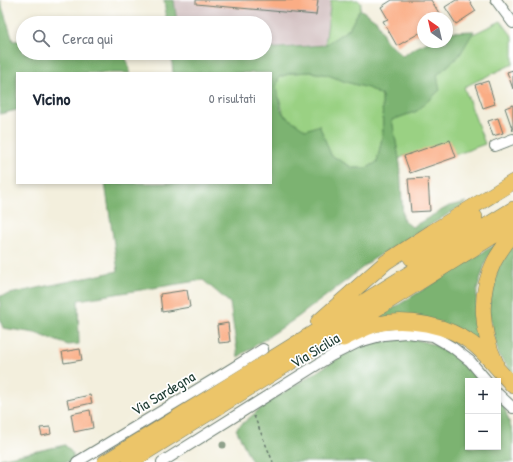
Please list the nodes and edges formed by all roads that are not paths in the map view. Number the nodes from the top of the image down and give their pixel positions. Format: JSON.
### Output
{"nodes":[{"id":1,"x":496,"y":0,"type":"edge"},
{"id":2,"x":513,"y":22,"type":"edge"},
{"id":3,"x":513,"y":139,"type":"edge"},
{"id":4,"x":495,"y":146,"type":"dead end"},
{"id":5,"x":513,"y":182,"type":"edge"},
{"id":6,"x":513,"y":193,"type":"edge"},
{"id":7,"x":513,"y":209,"type":"edge"},
{"id":8,"x":513,"y":224,"type":"edge"},
{"id":9,"x":513,"y":234,"type":"edge"},
{"id":10,"x":324,"y":316,"type":"junction"},
{"id":11,"x":263,"y":349,"type":"dead end"},
{"id":12,"x":290,"y":355,"type":"junction"},
{"id":13,"x":484,"y":378,"type":"edge"},
{"id":14,"x":509,"y":381,"type":"edge"},
{"id":15,"x":501,"y":397,"type":"edge"},
{"id":16,"x":513,"y":408,"type":"edge"},
{"id":17,"x":77,"y":462,"type":"edge"},
{"id":18,"x":105,"y":462,"type":"edge"},
{"id":19,"x":130,"y":462,"type":"edge"},
{"id":20,"x":162,"y":462,"type":"edge"}],
"edges":[{"from":1,"to":2,"type":"street"},
{"from":3,"to":4,"type":"street"},
{"from":5,"to":10,"type":"highway"},
{"from":6,"to":10,"type":"highway"},
{"from":7,"to":12,"type":"highway"},
{"from":8,"to":12,"type":"highway"},
{"from":9,"to":14,"type":"highway"},
{"from":10,"to":12,"type":"highway"},
{"from":11,"to":17,"type":"street","name":"Via Sardegna"},
{"from":12,"to":14,"type":"highway"},
{"from":12,"to":18,"type":"highway"},
{"from":12,"to":19,"type":"highway"},
{"from":13,"to":20,"type":"street","name":"Via Sicilia"},
{"from":15,"to":16,"type":"street"}]}
